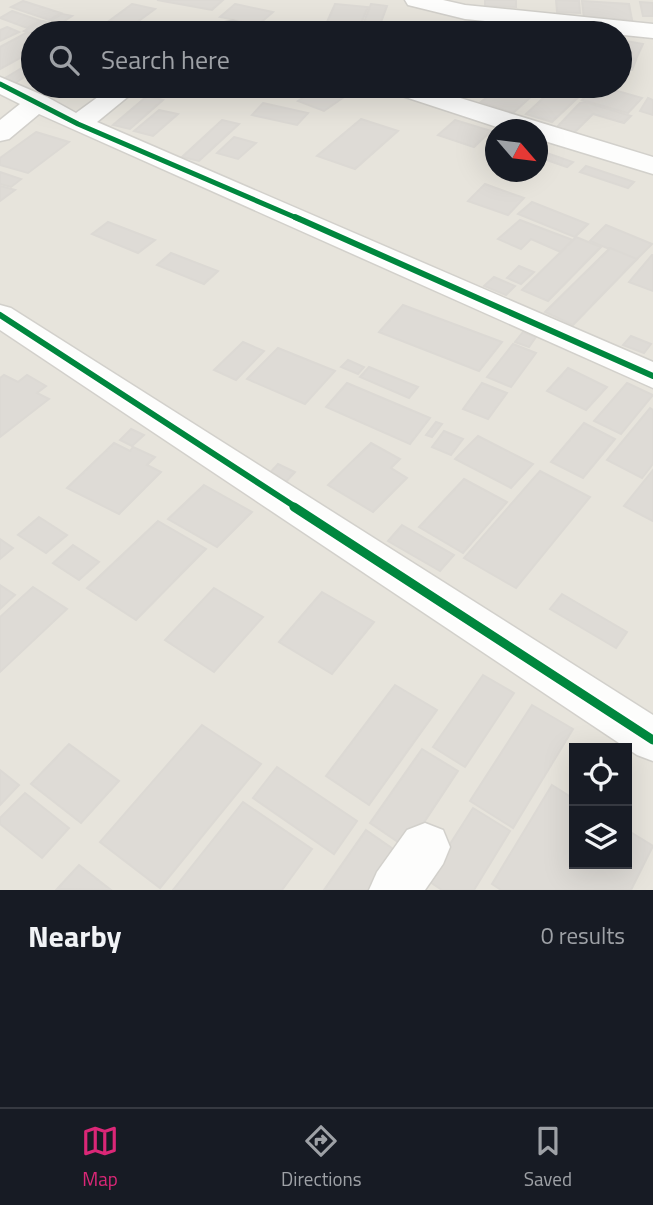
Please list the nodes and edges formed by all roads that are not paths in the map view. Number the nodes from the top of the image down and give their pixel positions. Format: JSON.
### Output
{"nodes":[{"id":1,"x":416,"y":0,"type":"edge"},
{"id":2,"x":554,"y":21,"type":"edge"},
{"id":3,"x":632,"y":29,"type":"edge"},
{"id":4,"x":653,"y":31,"type":"edge"},
{"id":5,"x":0,"y":84,"type":"edge"},
{"id":6,"x":21,"y":94,"type":"edge"},
{"id":7,"x":30,"y":98,"type":"edge"},
{"id":8,"x":113,"y":98,"type":"edge"},
{"id":9,"x":434,"y":98,"type":"edge"},
{"id":10,"x":38,"y":102,"type":"junction"},
{"id":11,"x":501,"y":119,"type":"edge"},
{"id":12,"x":78,"y":124,"type":"junction"},
{"id":13,"x":0,"y":133,"type":"edge"},
{"id":14,"x":548,"y":134,"type":"edge"},
{"id":15,"x":653,"y":166,"type":"edge"},
{"id":16,"x":0,"y":315,"type":"edge"},
{"id":17,"x":653,"y":376,"type":"edge"},
{"id":18,"x":653,"y":740,"type":"edge"},
{"id":19,"x":425,"y":847,"type":"dead end"},
{"id":20,"x":395,"y":890,"type":"edge"}],
"edges":[{"from":1,"to":2,"type":"street"},
{"from":3,"to":4,"type":"street"},
{"from":5,"to":6,"type":"street"},
{"from":7,"to":10,"type":"street"},
{"from":8,"to":12,"type":"street"},
{"from":9,"to":11,"type":"street"},
{"from":10,"to":12,"type":"street"},
{"from":10,"to":13,"type":"street"},
{"from":12,"to":17,"type":"street"},
{"from":14,"to":15,"type":"street"},
{"from":16,"to":18,"type":"street"},
{"from":19,"to":20,"type":"street"}]}
